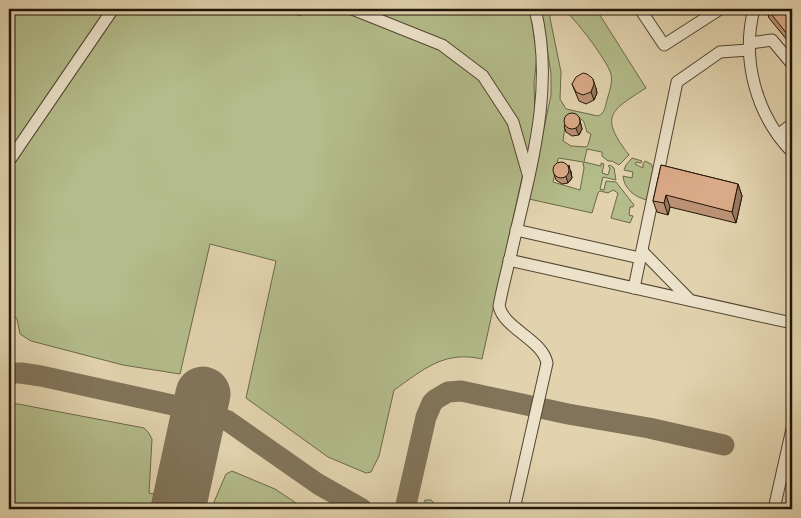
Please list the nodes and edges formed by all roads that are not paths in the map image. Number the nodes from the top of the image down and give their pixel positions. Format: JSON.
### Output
{"nodes":[{"id":1,"x":113,"y":9,"type":"edge"},
{"id":2,"x":352,"y":9,"type":"edge"},
{"id":3,"x":535,"y":9,"type":"edge"},
{"id":4,"x":640,"y":9,"type":"edge"},
{"id":5,"x":720,"y":9,"type":"edge"},
{"id":6,"x":750,"y":10,"type":"edge"},
{"id":7,"x":750,"y":46,"type":"junction"},
{"id":8,"x":792,"y":64,"type":"edge"},
{"id":9,"x":792,"y":124,"type":"edge"},
{"id":10,"x":778,"y":136,"type":"junction"},
{"id":11,"x":792,"y":152,"type":"edge"},
{"id":12,"x":9,"y":162,"type":"edge"},
{"id":13,"x":528,"y":176,"type":"junction"},
{"id":14,"x":516,"y":230,"type":"junction"},
{"id":15,"x":641,"y":255,"type":"junction"},
{"id":16,"x":509,"y":260,"type":"junction"},
{"id":17,"x":634,"y":288,"type":"junction"},
{"id":18,"x":682,"y":299,"type":"junction"},
{"id":19,"x":792,"y":323,"type":"edge"},
{"id":20,"x":792,"y":429,"type":"edge"},
{"id":21,"x":514,"y":509,"type":"edge"},
{"id":22,"x":774,"y":509,"type":"edge"}],
"edges":[{"from":1,"to":12,"type":"street"},
{"from":2,"to":13,"type":"street"},
{"from":3,"to":13,"type":"street"},
{"from":4,"to":5,"type":"street"},
{"from":6,"to":7,"type":"street"},
{"from":7,"to":8,"type":"street"},
{"from":7,"to":10,"type":"street"},
{"from":7,"to":15,"type":"street"},
{"from":9,"to":10,"type":"street"},
{"from":10,"to":11,"type":"street"},
{"from":13,"to":14,"type":"street"},
{"from":14,"to":15,"type":"street"},
{"from":14,"to":16,"type":"street"},
{"from":15,"to":17,"type":"street"},
{"from":15,"to":18,"type":"street"},
{"from":16,"to":17,"type":"street"},
{"from":16,"to":21,"type":"street"},
{"from":17,"to":18,"type":"street"},
{"from":18,"to":19,"type":"street"},
{"from":20,"to":22,"type":"street"}]}
